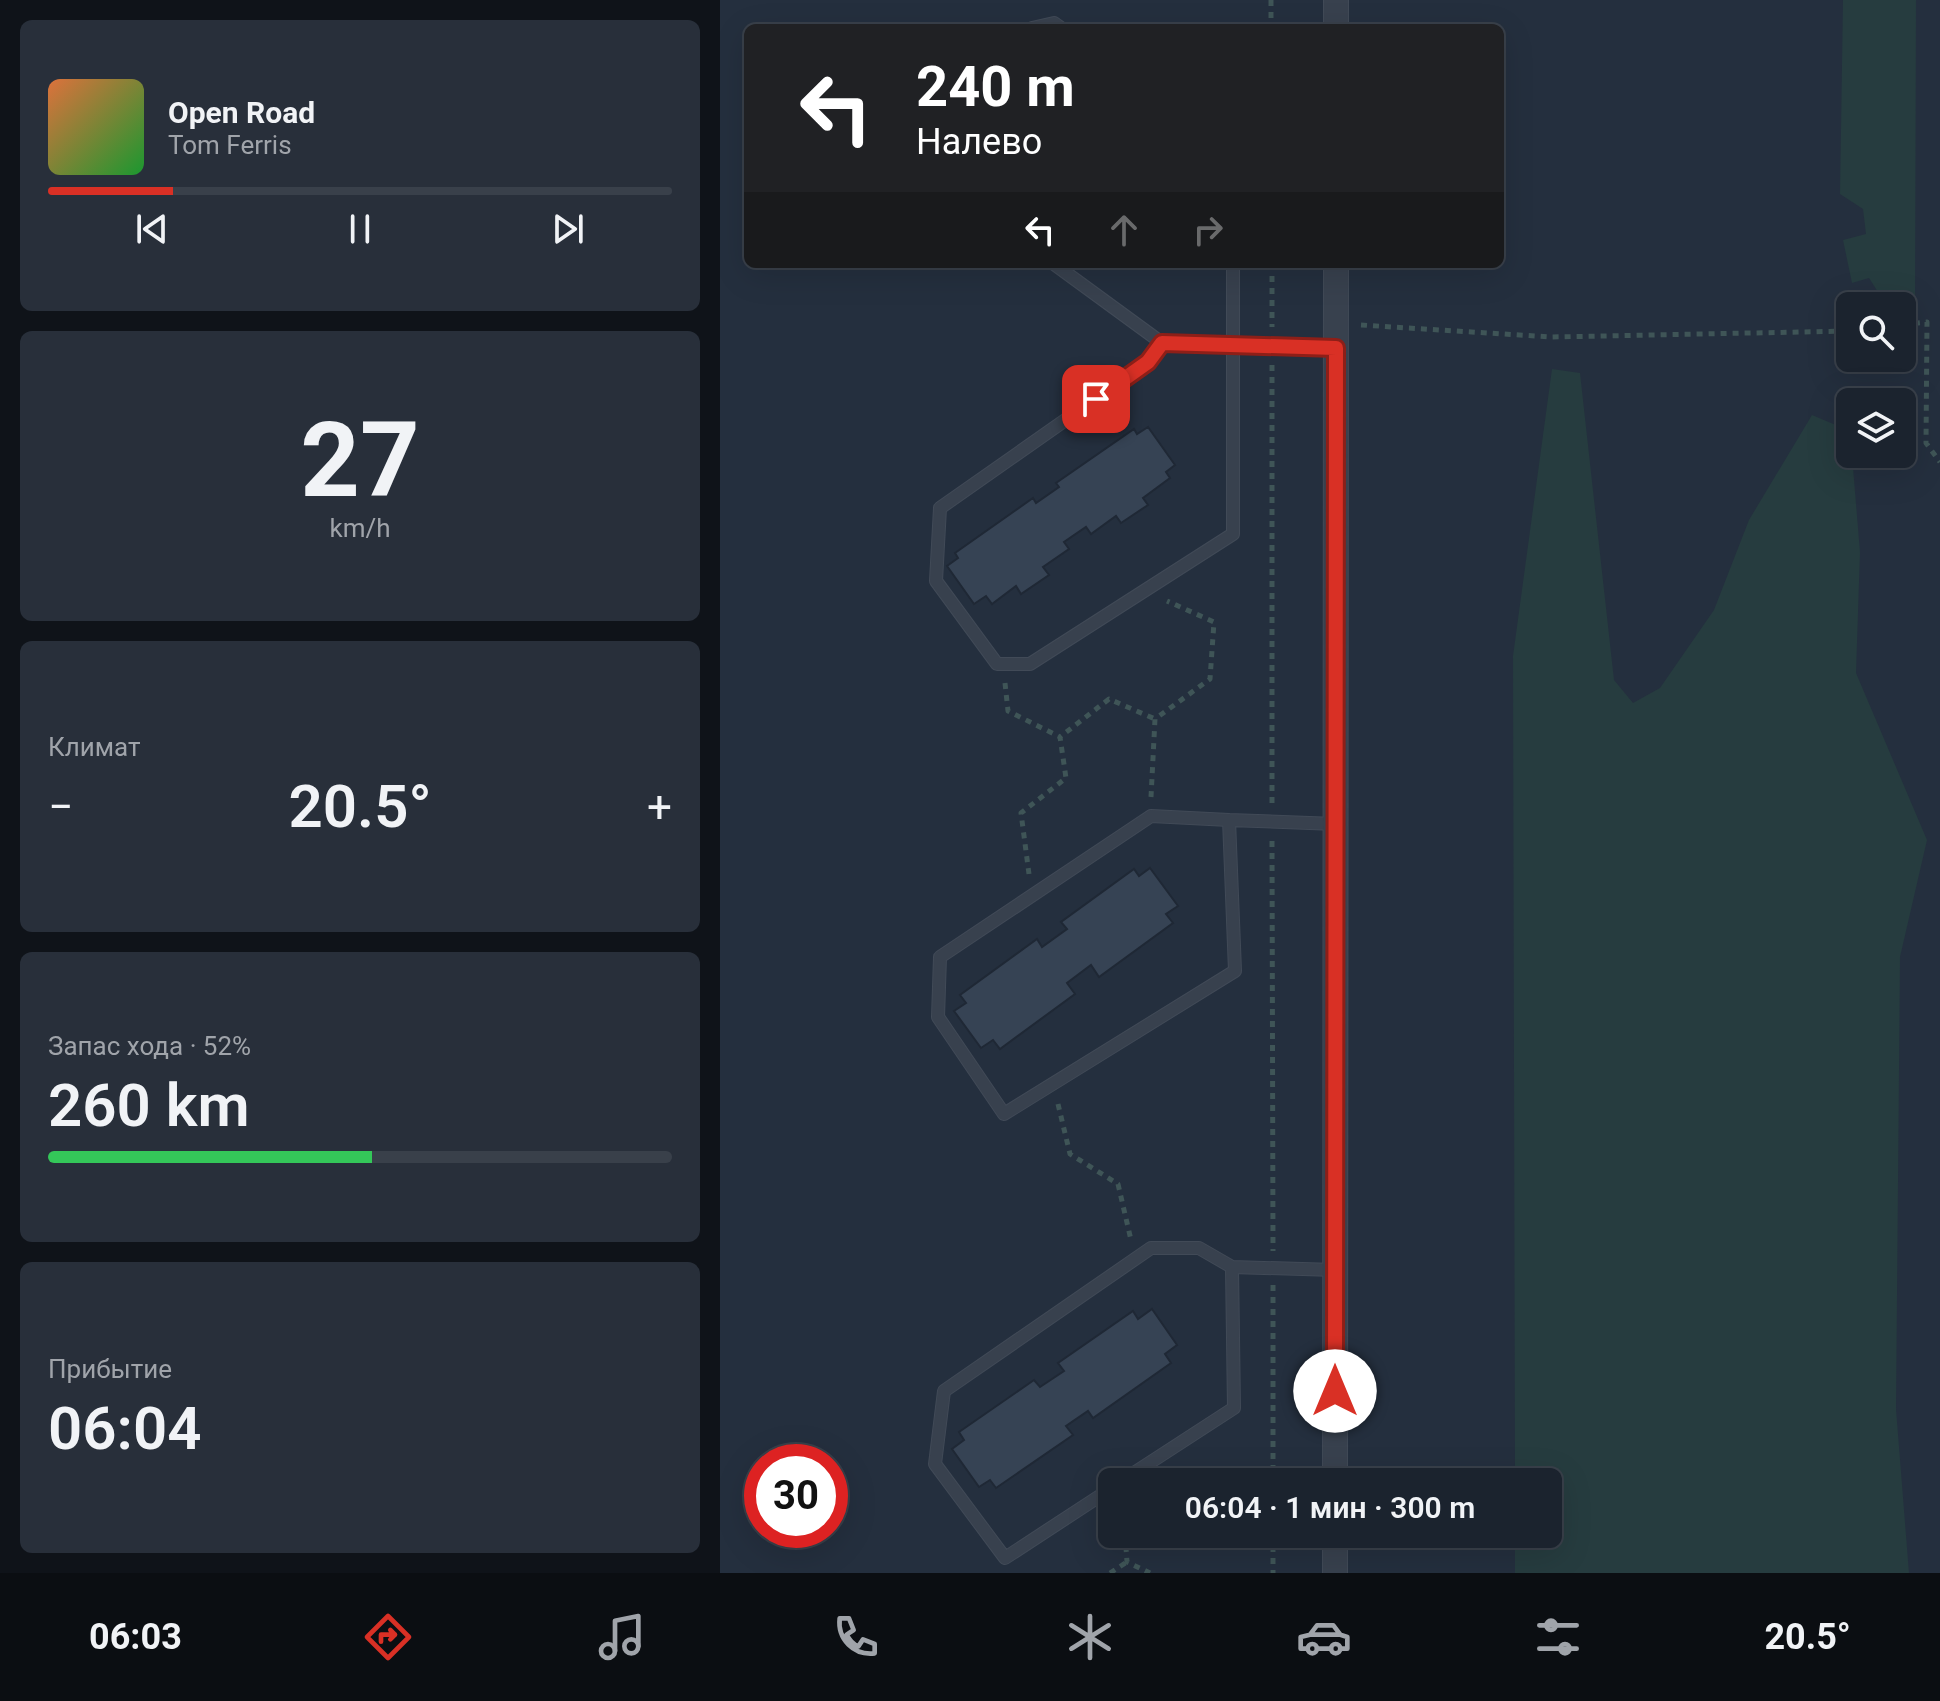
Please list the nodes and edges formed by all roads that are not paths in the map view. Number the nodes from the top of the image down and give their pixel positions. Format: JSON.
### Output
{"nodes":[{"id":1,"x":1336,"y":0,"type":"edge"},
{"id":2,"x":1336,"y":24,"type":"edge"},
{"id":3,"x":1059,"y":268,"type":"edge"},
{"id":4,"x":1233,"y":268,"type":"edge"},
{"id":5,"x":1336,"y":268,"type":"edge"},
{"id":6,"x":1162,"y":343,"type":"junction"},
{"id":7,"x":1233,"y":345,"type":"junction"},
{"id":8,"x":1336,"y":348,"type":"junction"},
{"id":9,"x":1229,"y":820,"type":"junction"},
{"id":10,"x":1336,"y":824,"type":"junction"},
{"id":11,"x":1232,"y":1267,"type":"junction"},
{"id":12,"x":1335,"y":1270,"type":"junction"},
{"id":13,"x":1142,"y":1468,"type":"edge"},
{"id":14,"x":1335,"y":1468,"type":"edge"},
{"id":15,"x":1098,"y":1497,"type":"edge"},
{"id":16,"x":1335,"y":1548,"type":"edge"},
{"id":17,"x":1335,"y":1573,"type":"edge"}],
"edges":[{"from":1,"to":2,"type":"street"},
{"from":3,"to":6,"type":"lane"},
{"from":4,"to":7,"type":"lane"},
{"from":5,"to":8,"type":"street"},
{"from":6,"to":7,"type":"lane"},
{"from":6,"to":7,"type":"lane"},
{"from":7,"to":8,"type":"lane"},
{"from":8,"to":10,"type":"street"},
{"from":9,"to":9,"type":"lane"},
{"from":9,"to":10,"type":"lane"},
{"from":10,"to":12,"type":"street"},
{"from":11,"to":12,"type":"lane"},
{"from":11,"to":13,"type":"lane"},
{"from":11,"to":15,"type":"lane"},
{"from":12,"to":14,"type":"street"},
{"from":16,"to":17,"type":"street"}]}
